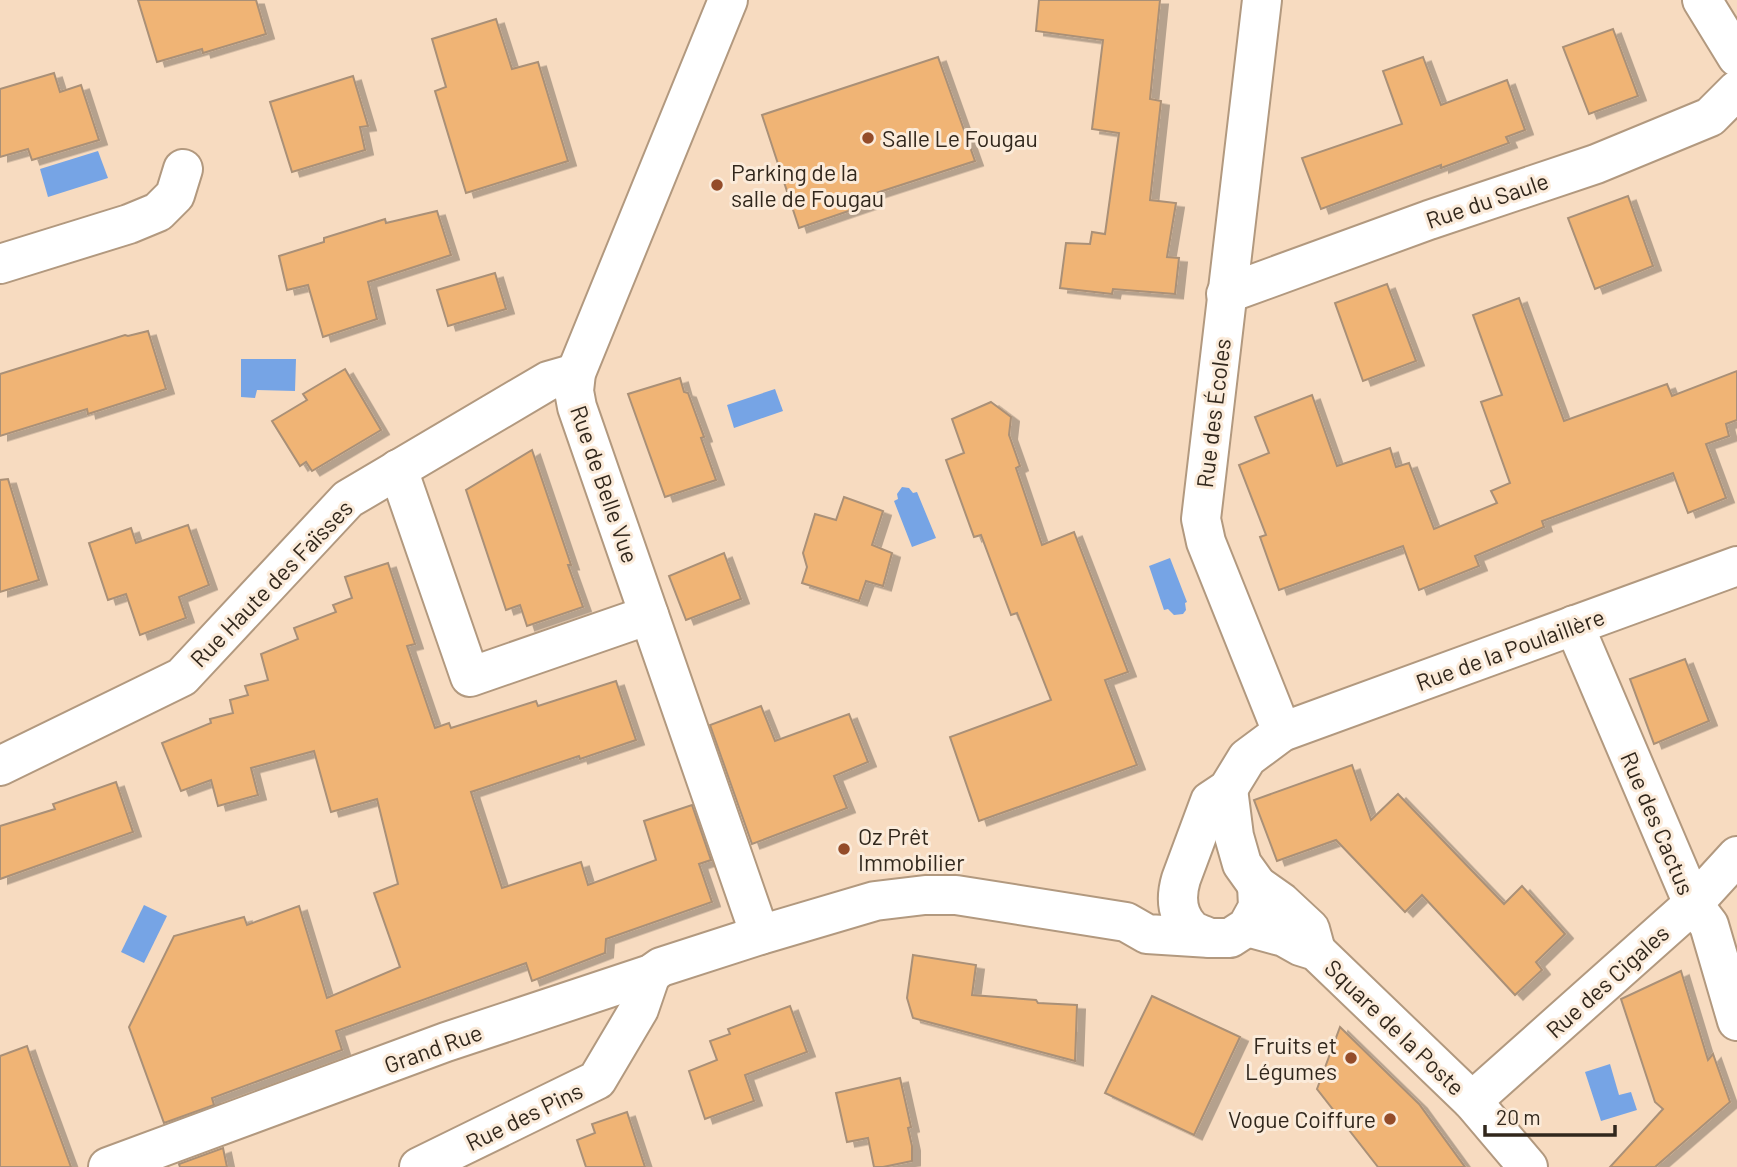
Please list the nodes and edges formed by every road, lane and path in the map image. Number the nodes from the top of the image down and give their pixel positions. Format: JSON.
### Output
{"nodes":[{"id":1,"x":728,"y":0,"type":"edge"},
{"id":2,"x":1262,"y":0,"type":"edge"},
{"id":3,"x":1702,"y":0,"type":"edge"},
{"id":4,"x":1737,"y":57,"type":"edge"},
{"id":5,"x":1737,"y":90,"type":"edge"},
{"id":6,"x":183,"y":169,"type":"dead end"},
{"id":7,"x":0,"y":264,"type":"edge"},
{"id":8,"x":1226,"y":294,"type":"junction"},
{"id":9,"x":576,"y":373,"type":"junction"},
{"id":10,"x":398,"y":469,"type":"junction"},
{"id":11,"x":1737,"y":566,"type":"edge"},
{"id":12,"x":649,"y":615,"type":"junction"},
{"id":13,"x":1574,"y":625,"type":"junction"},
{"id":14,"x":1282,"y":732,"type":"junction"},
{"id":15,"x":0,"y":766,"type":"edge"},
{"id":16,"x":1228,"y":789,"type":"junction"},
{"id":17,"x":1737,"y":856,"type":"edge"},
{"id":18,"x":1249,"y":875,"type":"junction"},
{"id":19,"x":1180,"y":885,"type":"junction"},
{"id":20,"x":1693,"y":904,"type":"junction"},
{"id":21,"x":1126,"y":922,"type":"junction"},
{"id":22,"x":1247,"y":927,"type":"junction"},
{"id":23,"x":760,"y":935,"type":"junction"},
{"id":24,"x":1210,"y":939,"type":"junction"},
{"id":25,"x":1316,"y":951,"type":"junction"},
{"id":26,"x":651,"y":974,"type":"junction"},
{"id":27,"x":1737,"y":1021,"type":"edge"},
{"id":28,"x":1472,"y":1101,"type":"junction"},
{"id":29,"x":108,"y":1167,"type":"edge"},
{"id":30,"x":418,"y":1167,"type":"edge"},
{"id":31,"x":1528,"y":1167,"type":"edge"}],
"edges":[{"from":1,"to":9,"type":"street","name":"Rue de Belle Vue"},
{"from":2,"to":8,"type":"street","name":"Rue des Écoles"},
{"from":3,"to":4,"type":"street"},
{"from":5,"to":8,"type":"street","name":"Rue du Saule"},
{"from":6,"to":7,"type":"street"},
{"from":8,"to":14,"type":"street","name":"Rue des Écoles"},
{"from":9,"to":10,"type":"street","name":"Rue Haute des Faïsses"},
{"from":9,"to":12,"type":"street","name":"Rue de Belle Vue"},
{"from":10,"to":12,"type":"street"},
{"from":10,"to":15,"type":"street","name":"Rue Haute des Faïsses"},
{"from":11,"to":13,"type":"street","name":"Rue de la Poulaillère"},
{"from":12,"to":23,"type":"street","name":"Rue de Belle Vue"},
{"from":13,"to":14,"type":"street","name":"Rue de la Poulaillère"},
{"from":13,"to":20,"type":"street","name":"Rue des Cactus"},
{"from":14,"to":16,"type":"street"},
{"from":16,"to":18,"type":"street"},
{"from":16,"to":19,"type":"street"},
{"from":17,"to":20,"type":"street","name":"Rue des Cigales"},
{"from":18,"to":19,"type":"street","name":"Square de la Poste"},
{"from":18,"to":22,"type":"street"},
{"from":18,"to":25,"type":"street","name":"Square de la Poste"},
{"from":19,"to":21,"type":"street","name":"Square de la Poste"},
{"from":19,"to":24,"type":"street"},
{"from":20,"to":27,"type":"street","name":"Rue des Cactus"},
{"from":20,"to":28,"type":"street","name":"Rue des Cigales"},
{"from":21,"to":23,"type":"street"},
{"from":21,"to":24,"type":"street"},
{"from":22,"to":24,"type":"street"},
{"from":22,"to":25,"type":"street","name":"Square de la Poste"},
{"from":23,"to":26,"type":"street","name":"Grand Rue"},
{"from":25,"to":28,"type":"street","name":"Square de la Poste"},
{"from":26,"to":29,"type":"street","name":"Grand Rue"},
{"from":26,"to":30,"type":"street","name":"Rue des Pins"},
{"from":28,"to":31,"type":"street","name":"Square de la Poste"}]}
